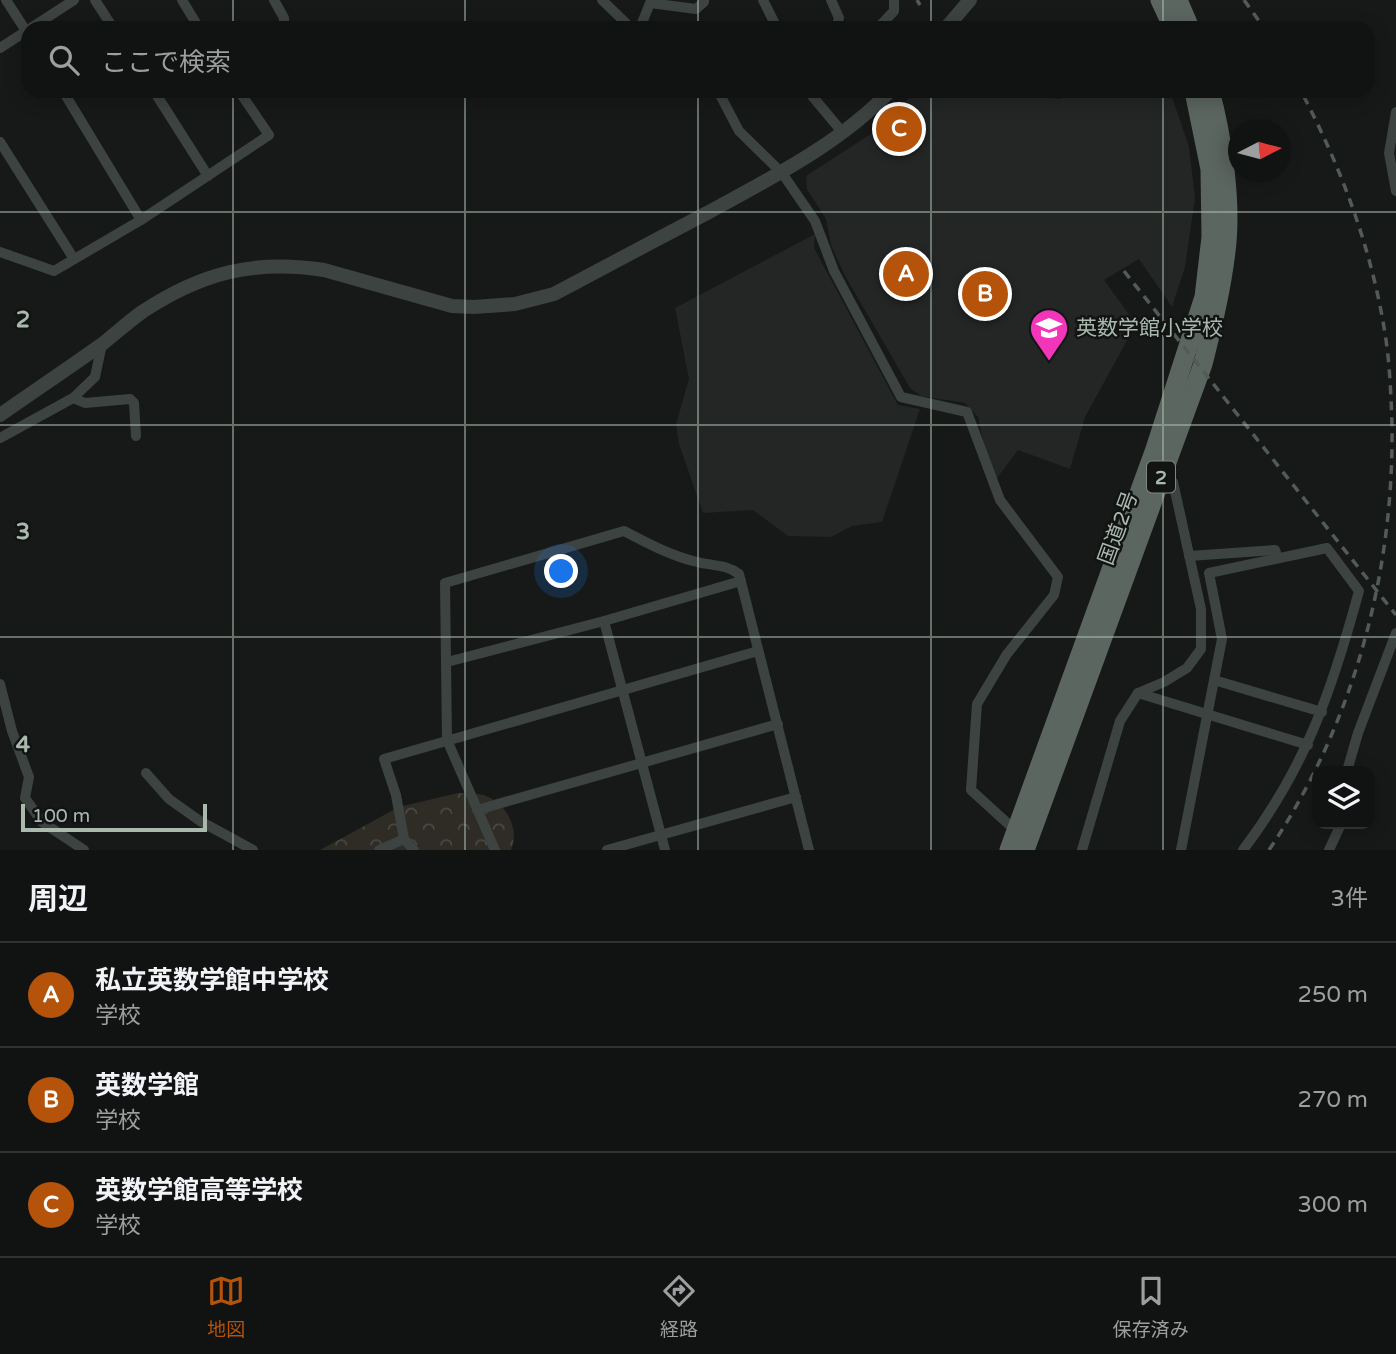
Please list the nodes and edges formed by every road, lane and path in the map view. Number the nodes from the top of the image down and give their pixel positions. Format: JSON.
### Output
{"nodes":[{"id":1,"x":6,"y":0,"type":"edge"},
{"id":2,"x":74,"y":0,"type":"edge"},
{"id":3,"x":95,"y":0,"type":"edge"},
{"id":4,"x":182,"y":0,"type":"edge"},
{"id":5,"x":274,"y":0,"type":"edge"},
{"id":6,"x":603,"y":0,"type":"edge"},
{"id":7,"x":704,"y":0,"type":"edge"},
{"id":8,"x":763,"y":0,"type":"edge"},
{"id":9,"x":831,"y":0,"type":"edge"},
{"id":10,"x":894,"y":0,"type":"edge"},
{"id":11,"x":970,"y":0,"type":"edge"},
{"id":12,"x":1160,"y":0,"type":"edge"},
{"id":13,"x":1178,"y":0,"type":"edge"},
{"id":14,"x":21,"y":21,"type":"edge"},
{"id":15,"x":43,"y":21,"type":"edge"},
{"id":16,"x":108,"y":21,"type":"edge"},
{"id":17,"x":195,"y":21,"type":"edge"},
{"id":18,"x":284,"y":21,"type":"edge"},
{"id":19,"x":624,"y":21,"type":"edge"},
{"id":20,"x":643,"y":21,"type":"edge"},
{"id":21,"x":774,"y":21,"type":"edge"},
{"id":22,"x":839,"y":21,"type":"edge"},
{"id":23,"x":884,"y":21,"type":"edge"},
{"id":24,"x":952,"y":21,"type":"edge"},
{"id":25,"x":1170,"y":21,"type":"edge"},
{"id":26,"x":1187,"y":21,"type":"edge"},
{"id":27,"x":21,"y":35,"type":"edge"},
{"id":28,"x":0,"y":48,"type":"edge"},
{"id":29,"x":67,"y":98,"type":"edge"},
{"id":30,"x":158,"y":98,"type":"edge"},
{"id":31,"x":244,"y":98,"type":"edge"},
{"id":32,"x":722,"y":98,"type":"edge"},
{"id":33,"x":814,"y":98,"type":"edge"},
{"id":34,"x":883,"y":98,"type":"edge"},
{"id":35,"x":1195,"y":98,"type":"edge"},
{"id":36,"x":1211,"y":98,"type":"edge"},
{"id":37,"x":1396,"y":112,"type":"edge"},
{"id":38,"x":843,"y":133,"type":"junction"},
{"id":39,"x":0,"y":142,"type":"edge"},
{"id":40,"x":782,"y":173,"type":"junction"},
{"id":41,"x":208,"y":176,"type":"junction"},
{"id":42,"x":1396,"y":191,"type":"edge"},
{"id":43,"x":141,"y":219,"type":"junction"},
{"id":44,"x":0,"y":251,"type":"edge"},
{"id":45,"x":74,"y":260,"type":"junction"},
{"id":46,"x":102,"y":344,"type":"junction"},
{"id":47,"x":72,"y":398,"type":"junction"},
{"id":48,"x":0,"y":415,"type":"edge"},
{"id":49,"x":136,"y":436,"type":"dead end"},
{"id":50,"x":0,"y":438,"type":"edge"},
{"id":51,"x":1162,"y":473,"type":"junction"},
{"id":52,"x":1189,"y":556,"type":"junction"},
{"id":53,"x":1278,"y":558,"type":"junction"},
{"id":54,"x":741,"y":581,"type":"junction"},
{"id":55,"x":604,"y":621,"type":"junction"},
{"id":56,"x":1396,"y":633,"type":"edge"},
{"id":57,"x":758,"y":651,"type":"junction"},
{"id":58,"x":447,"y":662,"type":"junction"},
{"id":59,"x":1214,"y":680,"type":"junction"},
{"id":60,"x":0,"y":684,"type":"edge"},
{"id":61,"x":623,"y":690,"type":"junction"},
{"id":62,"x":1139,"y":693,"type":"junction"},
{"id":63,"x":1322,"y":712,"type":"junction"},
{"id":64,"x":1207,"y":716,"type":"junction"},
{"id":65,"x":778,"y":724,"type":"junction"},
{"id":66,"x":447,"y":740,"type":"junction"},
{"id":67,"x":1308,"y":745,"type":"junction"},
{"id":68,"x":642,"y":762,"type":"junction"},
{"id":69,"x":1348,"y":766,"type":"edge"},
{"id":70,"x":146,"y":773,"type":"dead end"},
{"id":71,"x":796,"y":797,"type":"junction"},
{"id":72,"x":477,"y":810,"type":"junction"},
{"id":73,"x":1339,"y":829,"type":"edge"},
{"id":74,"x":661,"y":835,"type":"junction"},
{"id":75,"x":404,"y":839,"type":"junction"},
{"id":76,"x":1021,"y":846,"type":"edge"},
{"id":77,"x":80,"y":849,"type":"edge"},
{"id":78,"x":253,"y":850,"type":"edge"},
{"id":79,"x":380,"y":850,"type":"edge"},
{"id":80,"x":414,"y":850,"type":"edge"},
{"id":81,"x":495,"y":850,"type":"edge"},
{"id":82,"x":607,"y":850,"type":"edge"},
{"id":83,"x":665,"y":850,"type":"edge"},
{"id":84,"x":809,"y":850,"type":"edge"},
{"id":85,"x":1082,"y":850,"type":"edge"},
{"id":86,"x":1181,"y":850,"type":"edge"},
{"id":87,"x":1243,"y":850,"type":"edge"},
{"id":88,"x":1329,"y":850,"type":"edge"}],
"edges":[{"from":1,"to":14,"type":"street"},
{"from":2,"to":15,"type":"street"},
{"from":3,"to":16,"type":"street"},
{"from":4,"to":17,"type":"street"},
{"from":5,"to":18,"type":"street"},
{"from":6,"to":19,"type":"street"},
{"from":7,"to":20,"type":"street"},
{"from":8,"to":21,"type":"street"},
{"from":9,"to":22,"type":"street"},
{"from":10,"to":23,"type":"street"},
{"from":11,"to":24,"type":"street"},
{"from":12,"to":25,"type":"highway"},
{"from":13,"to":26,"type":"highway"},
{"from":27,"to":28,"type":"street"},
{"from":29,"to":43,"type":"street"},
{"from":30,"to":41,"type":"street"},
{"from":31,"to":41,"type":"street"},
{"from":32,"to":40,"type":"street"},
{"from":33,"to":38,"type":"street"},
{"from":34,"to":38,"type":"street"},
{"from":35,"to":76,"type":"highway","name":"国道2号","number":"2"},
{"from":36,"to":51,"type":"highway","name":"国道2号","number":"2"},
{"from":37,"to":42,"type":"street"},
{"from":38,"to":40,"type":"street"},
{"from":39,"to":45,"type":"street"},
{"from":40,"to":46,"type":"street"},
{"from":40,"to":76,"type":"street"},
{"from":41,"to":43,"type":"street"},
{"from":43,"to":45,"type":"street"},
{"from":44,"to":45,"type":"street"},
{"from":46,"to":47,"type":"street"},
{"from":46,"to":48,"type":"street"},
{"from":47,"to":49,"type":"street"},
{"from":47,"to":50,"type":"street"},
{"from":51,"to":52,"type":"street"},
{"from":51,"to":76,"type":"highway","name":"国道2号","number":"2"},
{"from":52,"to":53,"type":"street"},
{"from":52,"to":62,"type":"street"},
{"from":53,"to":59,"type":"street"},
{"from":53,"to":63,"type":"street"},
{"from":54,"to":55,"type":"street"},
{"from":54,"to":57,"type":"street"},
{"from":54,"to":58,"type":"street"},
{"from":55,"to":58,"type":"street"},
{"from":55,"to":61,"type":"street"},
{"from":56,"to":69,"type":"street"},
{"from":57,"to":61,"type":"street"},
{"from":57,"to":65,"type":"street"},
{"from":58,"to":66,"type":"street"},
{"from":59,"to":63,"type":"street"},
{"from":59,"to":64,"type":"street"},
{"from":60,"to":77,"type":"street"},
{"from":61,"to":66,"type":"street"},
{"from":61,"to":68,"type":"street"},
{"from":62,"to":64,"type":"street"},
{"from":62,"to":85,"type":"street"},
{"from":63,"to":67,"type":"street"},
{"from":64,"to":67,"type":"street"},
{"from":64,"to":86,"type":"street"},
{"from":65,"to":68,"type":"street"},
{"from":65,"to":71,"type":"street"},
{"from":66,"to":72,"type":"street"},
{"from":66,"to":75,"type":"street"},
{"from":67,"to":87,"type":"street"},
{"from":68,"to":72,"type":"street"},
{"from":68,"to":74,"type":"street"},
{"from":70,"to":78,"type":"street"},
{"from":71,"to":74,"type":"street"},
{"from":71,"to":84,"type":"street"},
{"from":72,"to":81,"type":"street"},
{"from":73,"to":88,"type":"street"},
{"from":74,"to":82,"type":"street"},
{"from":74,"to":83,"type":"street"},
{"from":75,"to":79,"type":"street"},
{"from":75,"to":80,"type":"street"}]}
